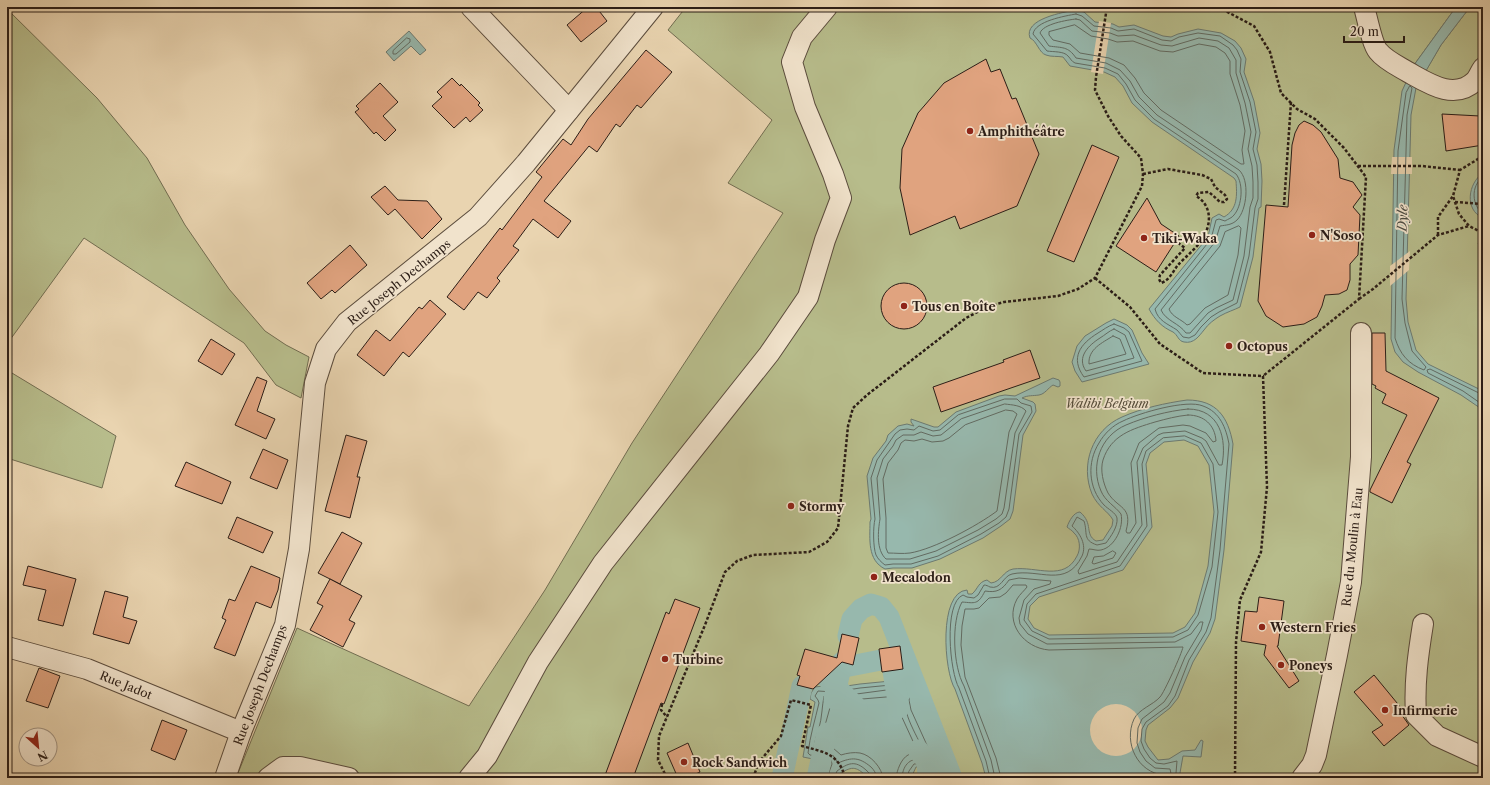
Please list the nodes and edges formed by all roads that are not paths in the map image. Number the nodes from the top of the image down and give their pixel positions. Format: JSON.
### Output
{"nodes":[{"id":1,"x":471,"y":7,"type":"edge"},
{"id":2,"x":653,"y":7,"type":"edge"},
{"id":3,"x":827,"y":7,"type":"edge"},
{"id":4,"x":1364,"y":7,"type":"edge"},
{"id":5,"x":1483,"y":68,"type":"edge"},
{"id":6,"x":569,"y":110,"type":"junction"},
{"id":7,"x":1361,"y":333,"type":"dead end"},
{"id":8,"x":1423,"y":624,"type":"dead end"},
{"id":9,"x":7,"y":647,"type":"edge"},
{"id":10,"x":241,"y":732,"type":"junction"},
{"id":11,"x":1483,"y":757,"type":"edge"},
{"id":12,"x":225,"y":778,"type":"edge"},
{"id":13,"x":268,"y":778,"type":"edge"},
{"id":14,"x":349,"y":778,"type":"edge"},
{"id":15,"x":469,"y":778,"type":"edge"},
{"id":16,"x":1302,"y":778,"type":"edge"}],
"edges":[{"from":1,"to":6,"type":"street"},
{"from":2,"to":6,"type":"street","name":"Rue Joseph Dechamps"},
{"from":3,"to":15,"type":"street"},
{"from":4,"to":5,"type":"street"},
{"from":6,"to":10,"type":"street","name":"Rue Joseph Dechamps"},
{"from":7,"to":16,"type":"street","name":"Rue du Moulin à Eau"},
{"from":8,"to":11,"type":"street"},
{"from":9,"to":10,"type":"street","name":"Rue Jadot"},
{"from":10,"to":12,"type":"street","name":"Rue Joseph Dechamps"},
{"from":13,"to":14,"type":"street"}]}
